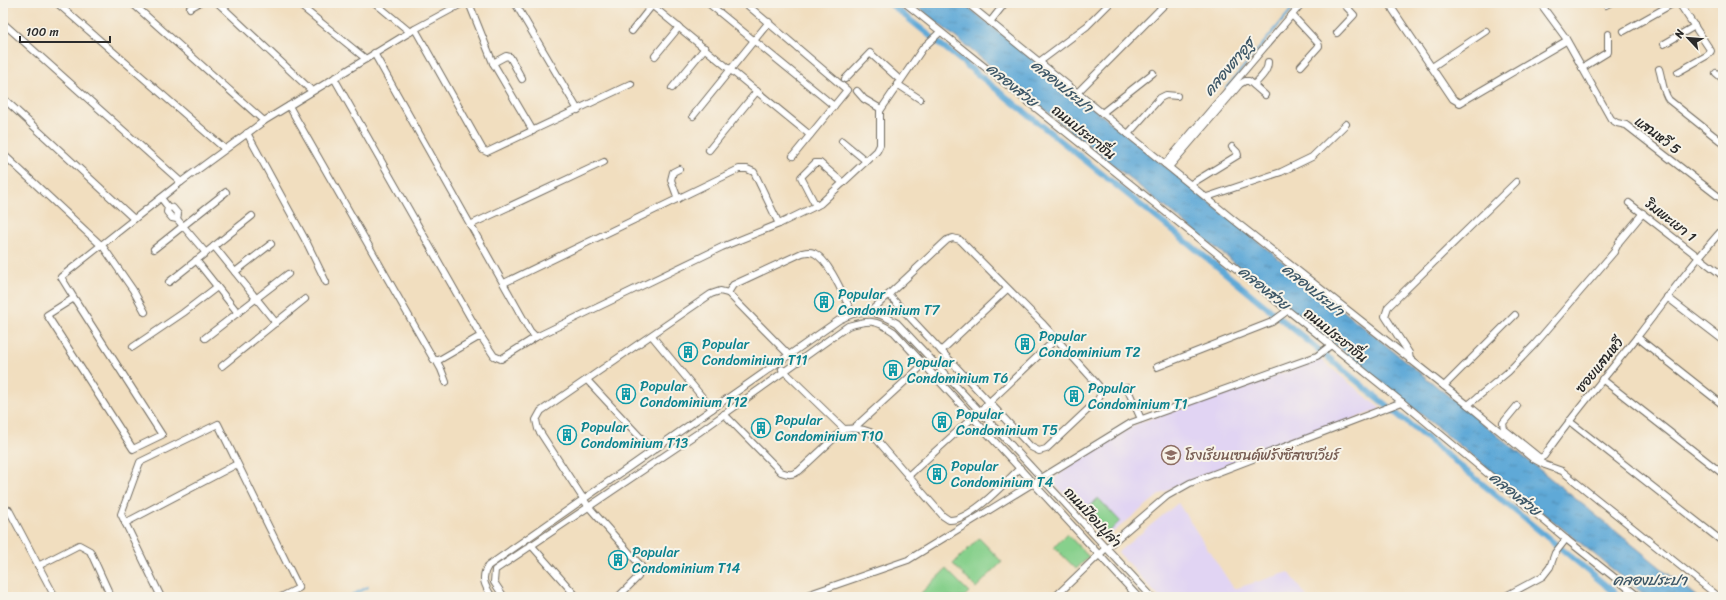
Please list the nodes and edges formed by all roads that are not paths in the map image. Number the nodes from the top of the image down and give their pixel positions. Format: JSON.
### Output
{"nodes":[{"id":1,"x":57,"y":3,"type":"edge"},
{"id":2,"x":132,"y":3,"type":"edge"},
{"id":3,"x":199,"y":3,"type":"edge"},
{"id":4,"x":218,"y":3,"type":"edge"},
{"id":5,"x":297,"y":3,"type":"edge"},
{"id":6,"x":375,"y":3,"type":"edge"},
{"id":7,"x":463,"y":3,"type":"edge"},
{"id":8,"x":469,"y":3,"type":"edge"},
{"id":9,"x":515,"y":3,"type":"edge"},
{"id":10,"x":708,"y":3,"type":"edge"},
{"id":11,"x":745,"y":3,"type":"edge"},
{"id":12,"x":905,"y":3,"type":"edge"},
{"id":13,"x":967,"y":3,"type":"edge"},
{"id":14,"x":1006,"y":3,"type":"edge"},
{"id":15,"x":1110,"y":3,"type":"edge"},
{"id":16,"x":1166,"y":3,"type":"edge"},
{"id":17,"x":1302,"y":3,"type":"edge"},
{"id":18,"x":1343,"y":3,"type":"edge"},
{"id":19,"x":1390,"y":3,"type":"edge"},
{"id":20,"x":1540,"y":3,"type":"edge"},
{"id":21,"x":1674,"y":3,"type":"edge"},
{"id":22,"x":1679,"y":3,"type":"edge"},
{"id":23,"x":652,"y":4,"type":"edge"},
{"id":24,"x":190,"y":8,"type":"dead end"},
{"id":25,"x":1292,"y":15,"type":"junction"},
{"id":26,"x":769,"y":22,"type":"junction"},
{"id":27,"x":990,"y":22,"type":"junction"},
{"id":28,"x":3,"y":23,"type":"edge"},
{"id":29,"x":1695,"y":26,"type":"junction"},
{"id":30,"x":679,"y":27,"type":"junction"},
{"id":31,"x":413,"y":30,"type":"junction"},
{"id":32,"x":632,"y":31,"type":"dead end"},
{"id":33,"x":1486,"y":31,"type":"dead end"},
{"id":34,"x":1624,"y":31,"type":"dead end"},
{"id":35,"x":940,"y":32,"type":"junction"},
{"id":36,"x":1337,"y":33,"type":"dead end"},
{"id":37,"x":1608,"y":34,"type":"dead end"},
{"id":38,"x":754,"y":40,"type":"junction"},
{"id":39,"x":1566,"y":41,"type":"junction"},
{"id":40,"x":1664,"y":44,"type":"dead end"},
{"id":41,"x":705,"y":48,"type":"junction"},
{"id":42,"x":374,"y":53,"type":"junction"},
{"id":43,"x":655,"y":56,"type":"dead end"},
{"id":44,"x":366,"y":59,"type":"junction"},
{"id":45,"x":1039,"y":62,"type":"junction"},
{"id":46,"x":1268,"y":62,"type":"dead end"},
{"id":47,"x":493,"y":63,"type":"junction"},
{"id":48,"x":1301,"y":66,"type":"dead end"},
{"id":49,"x":1432,"y":67,"type":"junction"},
{"id":50,"x":1582,"y":68,"type":"junction"},
{"id":51,"x":730,"y":69,"type":"junction"},
{"id":52,"x":1659,"y":69,"type":"dead end"},
{"id":53,"x":1678,"y":72,"type":"dead end"},
{"id":54,"x":1716,"y":73,"type":"dead end"},
{"id":55,"x":1153,"y":74,"type":"dead end"},
{"id":56,"x":334,"y":78,"type":"junction"},
{"id":57,"x":522,"y":79,"type":"dead end"},
{"id":58,"x":845,"y":79,"type":"dead end"},
{"id":59,"x":1723,"y":79,"type":"edge"},
{"id":60,"x":898,"y":82,"type":"junction"},
{"id":61,"x":631,"y":84,"type":"dead end"},
{"id":62,"x":1254,"y":85,"type":"junction"},
{"id":63,"x":672,"y":88,"type":"dead end"},
{"id":64,"x":857,"y":91,"type":"dead end"},
{"id":65,"x":312,"y":92,"type":"junction"},
{"id":66,"x":757,"y":92,"type":"junction"},
{"id":67,"x":1077,"y":93,"type":"junction"},
{"id":68,"x":1265,"y":95,"type":"dead end"},
{"id":69,"x":1177,"y":96,"type":"dead end"},
{"id":70,"x":3,"y":98,"type":"edge"},
{"id":71,"x":920,"y":99,"type":"dead end"},
{"id":72,"x":289,"y":106,"type":"junction"},
{"id":73,"x":834,"y":106,"type":"junction"},
{"id":74,"x":881,"y":108,"type":"junction"},
{"id":75,"x":578,"y":110,"type":"junction"},
{"id":76,"x":1102,"y":113,"type":"junction"},
{"id":77,"x":693,"y":116,"type":"dead end"},
{"id":78,"x":264,"y":121,"type":"junction"},
{"id":79,"x":1346,"y":124,"type":"dead end"},
{"id":80,"x":533,"y":131,"type":"junction"},
{"id":81,"x":247,"y":133,"type":"junction"},
{"id":82,"x":1128,"y":134,"type":"junction"},
{"id":83,"x":810,"y":135,"type":"junction"},
{"id":84,"x":842,"y":141,"type":"dead end"},
{"id":85,"x":1723,"y":143,"type":"edge"},
{"id":86,"x":1232,"y":147,"type":"dead end"},
{"id":87,"x":225,"y":149,"type":"junction"},
{"id":88,"x":709,"y":150,"type":"dead end"},
{"id":89,"x":3,"y":154,"type":"edge"},
{"id":90,"x":793,"y":156,"type":"dead end"},
{"id":91,"x":866,"y":161,"type":"junction"},
{"id":92,"x":604,"y":162,"type":"dead end"},
{"id":93,"x":1167,"y":166,"type":"junction"},
{"id":94,"x":679,"y":170,"type":"dead end"},
{"id":95,"x":181,"y":182,"type":"junction"},
{"id":96,"x":1516,"y":182,"type":"dead end"},
{"id":97,"x":843,"y":183,"type":"junction"},
{"id":98,"x":1191,"y":184,"type":"junction"},
{"id":99,"x":226,"y":192,"type":"dead end"},
{"id":100,"x":1207,"y":197,"type":"junction"},
{"id":101,"x":161,"y":198,"type":"junction"},
{"id":102,"x":678,"y":199,"type":"junction"},
{"id":103,"x":1723,"y":200,"type":"edge"},
{"id":104,"x":1629,"y":203,"type":"dead end"},
{"id":105,"x":816,"y":206,"type":"junction"},
{"id":106,"x":1642,"y":213,"type":"junction"},
{"id":107,"x":252,"y":216,"type":"dead end"},
{"id":108,"x":134,"y":219,"type":"junction"},
{"id":109,"x":470,"y":224,"type":"junction"},
{"id":110,"x":779,"y":224,"type":"junction"},
{"id":111,"x":183,"y":226,"type":"junction"},
{"id":112,"x":1723,"y":229,"type":"edge"},
{"id":113,"x":271,"y":244,"type":"dead end"},
{"id":114,"x":100,"y":246,"type":"junction"},
{"id":115,"x":214,"y":246,"type":"junction"},
{"id":116,"x":154,"y":249,"type":"dead end"},
{"id":117,"x":206,"y":253,"type":"junction"},
{"id":118,"x":1698,"y":256,"type":"junction"},
{"id":119,"x":196,"y":260,"type":"junction"},
{"id":120,"x":235,"y":272,"type":"junction"},
{"id":121,"x":288,"y":274,"type":"dead end"},
{"id":122,"x":1723,"y":276,"type":"edge"},
{"id":123,"x":169,"y":282,"type":"dead end"},
{"id":124,"x":326,"y":282,"type":"dead end"},
{"id":125,"x":504,"y":283,"type":"junction"},
{"id":126,"x":217,"y":286,"type":"junction"},
{"id":127,"x":1007,"y":289,"type":"junction"},
{"id":128,"x":728,"y":293,"type":"junction"},
{"id":129,"x":890,"y":294,"type":"junction"},
{"id":130,"x":1667,"y":297,"type":"junction"},
{"id":131,"x":74,"y":298,"type":"junction"},
{"id":132,"x":256,"y":298,"type":"junction"},
{"id":133,"x":305,"y":299,"type":"dead end"},
{"id":134,"x":871,"y":311,"type":"junction"},
{"id":135,"x":1287,"y":311,"type":"junction"},
{"id":136,"x":145,"y":312,"type":"dead end"},
{"id":137,"x":238,"y":313,"type":"junction"},
{"id":138,"x":852,"y":313,"type":"junction"},
{"id":139,"x":1515,"y":316,"type":"dead end"},
{"id":140,"x":276,"y":323,"type":"junction"},
{"id":141,"x":652,"y":336,"type":"junction"},
{"id":142,"x":536,"y":337,"type":"junction"},
{"id":143,"x":1637,"y":337,"type":"junction"},
{"id":144,"x":205,"y":338,"type":"dead end"},
{"id":145,"x":482,"y":338,"type":"junction"},
{"id":146,"x":1056,"y":339,"type":"junction"},
{"id":147,"x":1723,"y":340,"type":"edge"},
{"id":148,"x":1331,"y":345,"type":"junction"},
{"id":149,"x":133,"y":347,"type":"dead end"},
{"id":150,"x":941,"y":351,"type":"junction"},
{"id":151,"x":789,"y":355,"type":"junction"},
{"id":152,"x":436,"y":360,"type":"junction"},
{"id":153,"x":1410,"y":360,"type":"junction"},
{"id":154,"x":798,"y":361,"type":"junction"},
{"id":155,"x":777,"y":364,"type":"junction"},
{"id":156,"x":924,"y":364,"type":"junction"},
{"id":157,"x":222,"y":366,"type":"dead end"},
{"id":158,"x":1157,"y":367,"type":"dead end"},
{"id":159,"x":784,"y":371,"type":"junction"},
{"id":160,"x":1602,"y":379,"type":"junction"},
{"id":161,"x":587,"y":380,"type":"junction"},
{"id":162,"x":446,"y":382,"type":"dead end"},
{"id":163,"x":1444,"y":386,"type":"junction"},
{"id":164,"x":1127,"y":388,"type":"dead end"},
{"id":165,"x":989,"y":402,"type":"junction"},
{"id":166,"x":1402,"y":402,"type":"junction"},
{"id":167,"x":1468,"y":405,"type":"junction"},
{"id":168,"x":1723,"y":405,"type":"edge"},
{"id":169,"x":1517,"y":406,"type":"dead end"},
{"id":170,"x":712,"y":409,"type":"junction"},
{"id":171,"x":980,"y":411,"type":"junction"},
{"id":172,"x":724,"y":414,"type":"junction"},
{"id":173,"x":974,"y":417,"type":"junction"},
{"id":174,"x":1141,"y":419,"type":"junction"},
{"id":175,"x":1569,"y":421,"type":"junction"},
{"id":176,"x":854,"y":428,"type":"junction"},
{"id":177,"x":844,"y":429,"type":"junction"},
{"id":178,"x":652,"y":450,"type":"junction"},
{"id":179,"x":238,"y":464,"type":"junction"},
{"id":180,"x":1020,"y":468,"type":"junction"},
{"id":181,"x":1723,"y":474,"type":"edge"},
{"id":182,"x":908,"y":476,"type":"junction"},
{"id":183,"x":1041,"y":479,"type":"junction"},
{"id":184,"x":1033,"y":484,"type":"junction"},
{"id":185,"x":582,"y":498,"type":"junction"},
{"id":186,"x":588,"y":506,"type":"junction"},
{"id":187,"x":9,"y":510,"type":"dead end"},
{"id":188,"x":125,"y":523,"type":"junction"},
{"id":189,"x":1564,"y":542,"type":"junction"},
{"id":190,"x":1723,"y":542,"type":"edge"},
{"id":191,"x":531,"y":545,"type":"junction"},
{"id":192,"x":1106,"y":548,"type":"junction"},
{"id":193,"x":1099,"y":554,"type":"junction"},
{"id":194,"x":38,"y":566,"type":"junction"},
{"id":195,"x":484,"y":572,"type":"junction"},
{"id":196,"x":493,"y":576,"type":"junction"},
{"id":197,"x":55,"y":597,"type":"edge"},
{"id":198,"x":111,"y":597,"type":"edge"},
{"id":199,"x":161,"y":597,"type":"edge"},
{"id":200,"x":281,"y":597,"type":"edge"},
{"id":201,"x":492,"y":597,"type":"edge"},
{"id":202,"x":504,"y":597,"type":"edge"},
{"id":203,"x":577,"y":597,"type":"edge"},
{"id":204,"x":618,"y":597,"type":"edge"},
{"id":205,"x":801,"y":597,"type":"edge"},
{"id":206,"x":1055,"y":597,"type":"edge"},
{"id":207,"x":1138,"y":597,"type":"edge"},
{"id":208,"x":1152,"y":597,"type":"edge"},
{"id":209,"x":1504,"y":597,"type":"edge"},
{"id":210,"x":1639,"y":597,"type":"edge"},
{"id":211,"x":1719,"y":597,"type":"edge"}],
"edges":[{"from":1,"to":87,"type":"street"},
{"from":2,"to":78,"type":"street"},
{"from":3,"to":24,"type":"street"},
{"from":4,"to":65,"type":"street"},
{"from":5,"to":44,"type":"street"},
{"from":6,"to":31,"type":"street"},
{"from":7,"to":31,"type":"street"},
{"from":8,"to":47,"type":"street"},
{"from":9,"to":75,"type":"street"},
{"from":10,"to":38,"type":"street"},
{"from":11,"to":26,"type":"street"},
{"from":12,"to":35,"type":"street","name":"ถนนประชาชื่น"},
{"from":13,"to":27,"type":"street"},
{"from":14,"to":27,"type":"street"},
{"from":15,"to":45,"type":"street"},
{"from":16,"to":67,"type":"street"},
{"from":17,"to":25,"type":"street"},
{"from":18,"to":36,"type":"street"},
{"from":19,"to":49,"type":"street"},
{"from":20,"to":39,"type":"street","name":"แสนหวี 5"},
{"from":21,"to":34,"type":"street"},
{"from":22,"to":29,"type":"street"},
{"from":23,"to":30,"type":"street"},
{"from":23,"to":32,"type":"street"},
{"from":25,"to":48,"type":"street"},
{"from":25,"to":93,"type":"street"},
{"from":26,"to":38,"type":"street"},
{"from":26,"to":73,"type":"street"},
{"from":27,"to":45,"type":"street"},
{"from":28,"to":95,"type":"street"},
{"from":29,"to":40,"type":"street"},
{"from":29,"to":53,"type":"street"},
{"from":30,"to":41,"type":"street"},
{"from":30,"to":43,"type":"street"},
{"from":31,"to":42,"type":"street"},
{"from":31,"to":80,"type":"street"},
{"from":33,"to":49,"type":"street"},
{"from":35,"to":60,"type":"street"},
{"from":35,"to":135,"type":"street","name":"ถนนประชาชื่น"},
{"from":37,"to":50,"type":"street"},
{"from":38,"to":51,"type":"street"},
{"from":38,"to":73,"type":"street"},
{"from":39,"to":49,"type":"street"},
{"from":39,"to":50,"type":"street","name":"แสนหวี 5"},
{"from":41,"to":51,"type":"street"},
{"from":41,"to":63,"type":"street"},
{"from":42,"to":44,"type":"street"},
{"from":42,"to":109,"type":"street"},
{"from":44,"to":56,"type":"street"},
{"from":45,"to":67,"type":"street"},
{"from":46,"to":62,"type":"street"},
{"from":47,"to":57,"type":"street"},
{"from":47,"to":80,"type":"street"},
{"from":50,"to":103,"type":"street","name":"แสนหวี 5"},
{"from":51,"to":66,"type":"street"},
{"from":51,"to":77,"type":"street"},
{"from":52,"to":85,"type":"street"},
{"from":54,"to":59,"type":"street"},
{"from":55,"to":76,"type":"street"},
{"from":56,"to":65,"type":"street"},
{"from":56,"to":145,"type":"street"},
{"from":58,"to":60,"type":"street"},
{"from":60,"to":71,"type":"street"},
{"from":60,"to":74,"type":"street"},
{"from":61,"to":75,"type":"street"},
{"from":62,"to":68,"type":"street"},
{"from":62,"to":93,"type":"street"},
{"from":64,"to":74,"type":"street"},
{"from":65,"to":72,"type":"street"},
{"from":66,"to":83,"type":"street"},
{"from":66,"to":88,"type":"street"},
{"from":67,"to":76,"type":"street"},
{"from":69,"to":82,"type":"street"},
{"from":70,"to":108,"type":"street"},
{"from":72,"to":78,"type":"street"},
{"from":72,"to":152,"type":"street"},
{"from":73,"to":83,"type":"street"},
{"from":74,"to":91,"type":"street"},
{"from":75,"to":80,"type":"street"},
{"from":76,"to":82,"type":"street"},
{"from":78,"to":81,"type":"street"},
{"from":79,"to":100,"type":"street"},
{"from":81,"to":87,"type":"street"},
{"from":81,"to":124,"type":"street"},
{"from":82,"to":93,"type":"street"},
{"from":83,"to":90,"type":"street"},
{"from":84,"to":91,"type":"street"},
{"from":86,"to":98,"type":"street"},
{"from":87,"to":95,"type":"street"},
{"from":89,"to":114,"type":"street"},
{"from":91,"to":97,"type":"street"},
{"from":92,"to":109,"type":"street"},
{"from":93,"to":98,"type":"street"},
{"from":94,"to":102,"type":"street"},
{"from":95,"to":101,"type":"street"},
{"from":96,"to":153,"type":"street"},
{"from":97,"to":105,"type":"street"},
{"from":97,"to":105,"type":"street"},
{"from":98,"to":100,"type":"street"},
{"from":99,"to":111,"type":"street"},
{"from":100,"to":153,"type":"street"},
{"from":101,"to":108,"type":"street"},
{"from":101,"to":111,"type":"street"},
{"from":102,"to":110,"type":"street"},
{"from":102,"to":125,"type":"street"},
{"from":104,"to":106,"type":"street","name":"ริมพะเยา 1"},
{"from":105,"to":110,"type":"street"},
{"from":106,"to":118,"type":"street","name":"ริมพะเยา 1"},
{"from":106,"to":167,"type":"street"},
{"from":107,"to":115,"type":"street"},
{"from":108,"to":114,"type":"street"},
{"from":109,"to":125,"type":"street"},
{"from":110,"to":142,"type":"street"},
{"from":111,"to":116,"type":"street"},
{"from":111,"to":117,"type":"street"},
{"from":112,"to":118,"type":"street","name":"ซอยแสนหวี"},
{"from":113,"to":120,"type":"street"},
{"from":114,"to":131,"type":"street"},
{"from":114,"to":136,"type":"street"},
{"from":115,"to":117,"type":"street"},
{"from":115,"to":120,"type":"street"},
{"from":117,"to":119,"type":"street"},
{"from":118,"to":122,"type":"street","name":"ริมพะเยา 1"},
{"from":118,"to":130,"type":"street","name":"ซอยแสนหวี"},
{"from":119,"to":123,"type":"street"},
{"from":119,"to":126,"type":"street"},
{"from":120,"to":132,"type":"street"},
{"from":121,"to":132,"type":"street"},
{"from":125,"to":142,"type":"street"},
{"from":126,"to":137,"type":"street"},
{"from":126,"to":149,"type":"street"},
{"from":127,"to":129,"type":"street"},
{"from":127,"to":146,"type":"street"},
{"from":127,"to":150,"type":"street"},
{"from":128,"to":138,"type":"street"},
{"from":128,"to":141,"type":"street"},
{"from":128,"to":151,"type":"street"},
{"from":129,"to":134,"type":"street"},
{"from":129,"to":150,"type":"street"},
{"from":130,"to":143,"type":"street","name":"ซอยแสนหวี"},
{"from":130,"to":147,"type":"street"},
{"from":131,"to":131,"type":"street"},
{"from":132,"to":137,"type":"street"},
{"from":132,"to":140,"type":"street"},
{"from":133,"to":140,"type":"street"},
{"from":134,"to":138,"type":"street","name":"ถนนป๊อปปูล่า"},
{"from":134,"to":171,"type":"street","name":"ถนนป๊อปปูล่า"},
{"from":135,"to":148,"type":"street","name":"ถนนประชาชื่น"},
{"from":135,"to":158,"type":"street"},
{"from":137,"to":144,"type":"street"},
{"from":138,"to":151,"type":"street","name":"ถนนป๊อปปูล่า"},
{"from":139,"to":163,"type":"street"},
{"from":140,"to":157,"type":"street"},
{"from":141,"to":161,"type":"street"},
{"from":141,"to":170,"type":"street"},
{"from":142,"to":145,"type":"street"},
{"from":143,"to":160,"type":"street","name":"ซอยแสนหวี"},
{"from":143,"to":168,"type":"street"},
{"from":145,"to":152,"type":"street"},
{"from":146,"to":165,"type":"street"},
{"from":146,"to":165,"type":"street"},
{"from":148,"to":166,"type":"street","name":"ถนนประชาชื่น"},
{"from":148,"to":174,"type":"street"},
{"from":150,"to":165,"type":"street"},
{"from":151,"to":154,"type":"street"},
{"from":151,"to":155,"type":"street","name":"ถนนป๊อปปูล่า"},
{"from":152,"to":162,"type":"street"},
{"from":153,"to":163,"type":"street"},
{"from":154,"to":156,"type":"street","name":"ถนนป๊อปปูล่า"},
{"from":154,"to":159,"type":"street","name":"ถนนป๊อปปูล่า"},
{"from":155,"to":159,"type":"street"},
{"from":155,"to":170,"type":"street","name":"ถนนป๊อปปูล่า"},
{"from":156,"to":173,"type":"street","name":"ถนนป๊อปปูล่า"},
{"from":156,"to":176,"type":"street"},
{"from":159,"to":172,"type":"street","name":"ถนนป๊อปปูล่า"},
{"from":159,"to":177,"type":"street"},
{"from":160,"to":175,"type":"street","name":"ซอยแสนหวี"},
{"from":160,"to":181,"type":"street"},
{"from":161,"to":178,"type":"street"},
{"from":161,"to":185,"type":"street"},
{"from":163,"to":167,"type":"street"},
{"from":164,"to":174,"type":"street"},
{"from":165,"to":171,"type":"street"},
{"from":166,"to":189,"type":"street","name":"ถนนประชาชื่น"},
{"from":166,"to":192,"type":"street"},
{"from":167,"to":211,"type":"street"},
{"from":169,"to":175,"type":"street","name":"ซอยแสนหวี"},
{"from":170,"to":178,"type":"street","name":"ถนนป๊อปปูล่า"},
{"from":171,"to":173,"type":"street"},
{"from":171,"to":183,"type":"street","name":"ถนนป๊อปปูล่า"},
{"from":172,"to":177,"type":"street"},
{"from":172,"to":186,"type":"street","name":"ถนนป๊อปปูล่า"},
{"from":173,"to":180,"type":"street","name":"ถนนป๊อปปูล่า"},
{"from":173,"to":182,"type":"street"},
{"from":174,"to":183,"type":"street"},
{"from":175,"to":190,"type":"street"},
{"from":176,"to":177,"type":"street"},
{"from":176,"to":182,"type":"street"},
{"from":178,"to":185,"type":"street","name":"ถนนป๊อปปูล่า"},
{"from":179,"to":188,"type":"street"},
{"from":179,"to":188,"type":"street"},
{"from":179,"to":200,"type":"street"},
{"from":180,"to":182,"type":"street"},
{"from":180,"to":184,"type":"street","name":"ถนนป๊อปปูล่า"},
{"from":183,"to":184,"type":"street"},
{"from":183,"to":192,"type":"street","name":"ถนนป๊อปปูล่า"},
{"from":184,"to":193,"type":"street","name":"ถนนป๊อปปูล่า"},
{"from":184,"to":205,"type":"street"},
{"from":185,"to":186,"type":"street"},
{"from":185,"to":195,"type":"street","name":"ถนนป๊อปปูล่า"},
{"from":186,"to":191,"type":"street","name":"ถนนป๊อปปูล่า"},
{"from":186,"to":204,"type":"street"},
{"from":187,"to":194,"type":"street"},
{"from":188,"to":199,"type":"street"},
{"from":189,"to":209,"type":"street"},
{"from":189,"to":210,"type":"street","name":"ถนนประชาชื่น"},
{"from":191,"to":196,"type":"street","name":"ถนนป๊อปปูล่า"},
{"from":191,"to":203,"type":"street"},
{"from":192,"to":193,"type":"street"},
{"from":192,"to":208,"type":"street","name":"ถนนป๊อปปูล่า"},
{"from":193,"to":206,"type":"street"},
{"from":193,"to":207,"type":"street","name":"ถนนป๊อปปูล่า"},
{"from":194,"to":197,"type":"street"},
{"from":194,"to":198,"type":"street"},
{"from":195,"to":196,"type":"street"},
{"from":195,"to":201,"type":"street"},
{"from":196,"to":202,"type":"street"}]}
